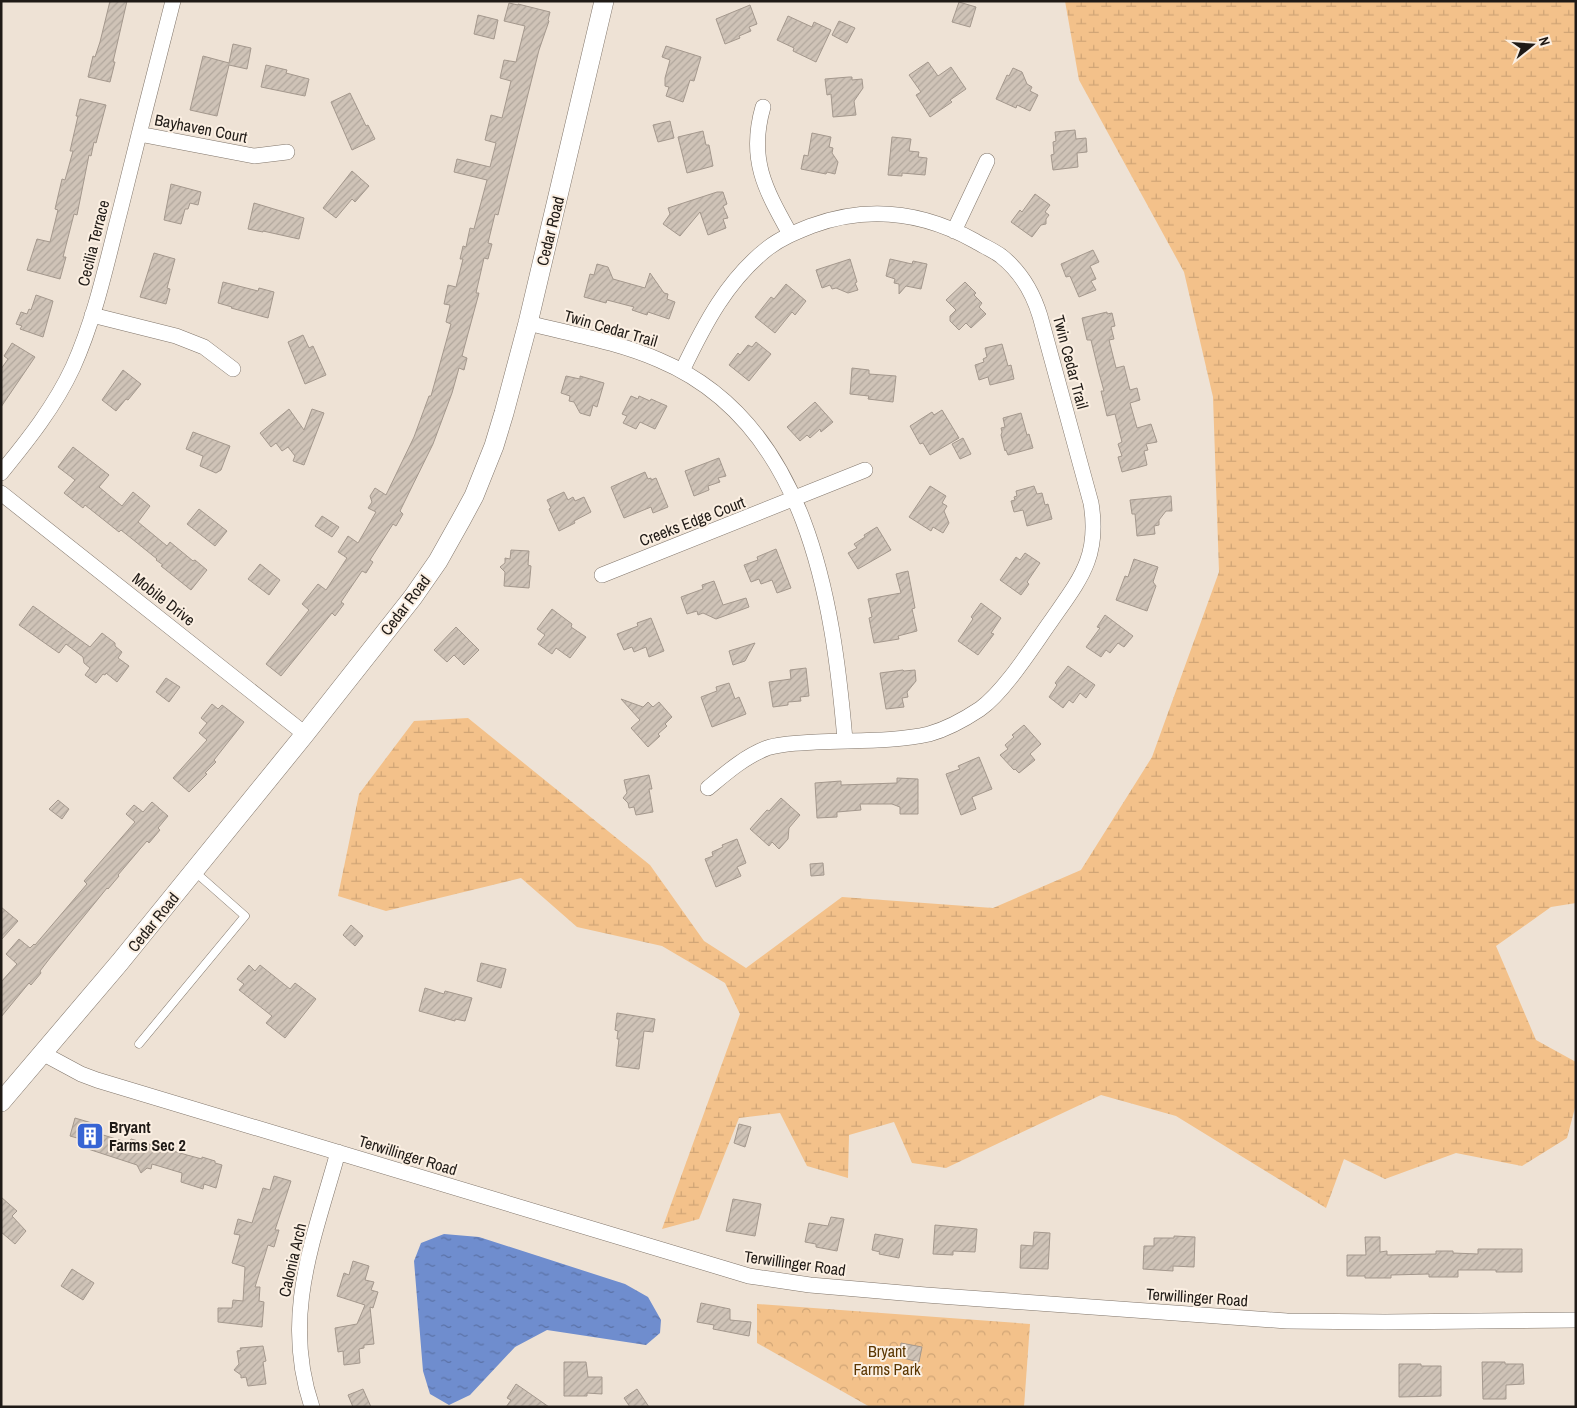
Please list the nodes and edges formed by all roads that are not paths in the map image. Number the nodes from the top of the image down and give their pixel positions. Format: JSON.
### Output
{"nodes":[{"id":1,"x":173,"y":1,"type":"edge"},
{"id":2,"x":604,"y":1,"type":"edge"},
{"id":3,"x":763,"y":107,"type":"dead end"},
{"id":4,"x":139,"y":134,"type":"junction"},
{"id":5,"x":287,"y":152,"type":"dead end"},
{"id":6,"x":987,"y":161,"type":"dead end"},
{"id":7,"x":954,"y":231,"type":"junction"},
{"id":8,"x":790,"y":234,"type":"junction"},
{"id":9,"x":92,"y":315,"type":"junction"},
{"id":10,"x":528,"y":323,"type":"junction"},
{"id":11,"x":233,"y":369,"type":"dead end"},
{"id":12,"x":682,"y":371,"type":"junction"},
{"id":13,"x":865,"y":470,"type":"dead end"},
{"id":14,"x":1,"y":473,"type":"edge"},
{"id":15,"x":1,"y":492,"type":"edge"},
{"id":16,"x":794,"y":499,"type":"junction"},
{"id":17,"x":602,"y":575,"type":"dead end"},
{"id":18,"x":305,"y":734,"type":"junction"},
{"id":19,"x":845,"y":740,"type":"junction"},
{"id":20,"x":708,"y":788,"type":"dead end"},
{"id":21,"x":194,"y":871,"type":"junction"},
{"id":22,"x":139,"y":1044,"type":"dead end"},
{"id":23,"x":42,"y":1053,"type":"junction"},
{"id":24,"x":1,"y":1102,"type":"edge"},
{"id":25,"x":338,"y":1152,"type":"junction"},
{"id":26,"x":1576,"y":1320,"type":"edge"},
{"id":27,"x":312,"y":1407,"type":"edge"}],
"edges":[{"from":1,"to":4,"type":"street","name":"Cecilia Terrace"},
{"from":2,"to":10,"type":"street","name":"Cedar Road"},
{"from":3,"to":8,"type":"street"},
{"from":4,"to":5,"type":"street","name":"Bayhaven Court"},
{"from":4,"to":9,"type":"street","name":"Cecilia Terrace"},
{"from":6,"to":7,"type":"street"},
{"from":7,"to":8,"type":"street","name":"Twin Cedar Trail"},
{"from":7,"to":19,"type":"street","name":"Twin Cedar Trail"},
{"from":8,"to":12,"type":"street","name":"Twin Cedar Trail"},
{"from":9,"to":11,"type":"street"},
{"from":9,"to":14,"type":"street","name":"Cecilia Terrace"},
{"from":10,"to":12,"type":"street","name":"Twin Cedar Trail"},
{"from":10,"to":18,"type":"street","name":"Cedar Road"},
{"from":12,"to":16,"type":"street","name":"Twin Cedar Trail"},
{"from":13,"to":16,"type":"street","name":"Creeks Edge Court"},
{"from":15,"to":18,"type":"street","name":"Mobile Drive"},
{"from":16,"to":17,"type":"street","name":"Creeks Edge Court"},
{"from":16,"to":19,"type":"street","name":"Twin Cedar Trail"},
{"from":18,"to":21,"type":"street","name":"Cedar Road"},
{"from":19,"to":20,"type":"street","name":"Twin Cedar Trail"},
{"from":21,"to":22,"type":"lane"},
{"from":21,"to":23,"type":"street","name":"Cedar Road"},
{"from":23,"to":24,"type":"street","name":"Cedar Road"},
{"from":23,"to":25,"type":"street","name":"Terwillinger Road"},
{"from":25,"to":26,"type":"street","name":"Terwillinger Road"},
{"from":25,"to":27,"type":"street","name":"Calonia Arch"}]}
